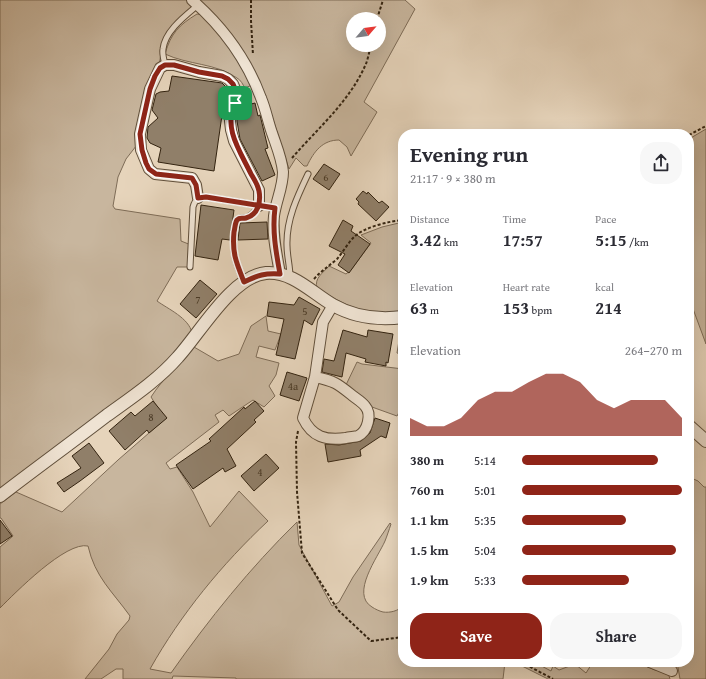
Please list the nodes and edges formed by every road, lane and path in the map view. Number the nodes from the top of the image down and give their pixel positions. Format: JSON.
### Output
{"nodes":[{"id":1,"x":251,"y":0,"type":"edge"},
{"id":2,"x":383,"y":0,"type":"edge"},
{"id":3,"x":195,"y":2,"type":"edge"},
{"id":4,"x":379,"y":12,"type":"edge"},
{"id":5,"x":369,"y":52,"type":"edge"},
{"id":6,"x":253,"y":56,"type":"dead end"},
{"id":7,"x":165,"y":65,"type":"junction"},
{"id":8,"x":706,"y":126,"type":"edge"},
{"id":9,"x":694,"y":133,"type":"edge"},
{"id":10,"x":283,"y":171,"type":"junction"},
{"id":11,"x":308,"y":174,"type":"dead end"},
{"id":12,"x":198,"y":198,"type":"junction"},
{"id":13,"x":259,"y":206,"type":"junction"},
{"id":14,"x":275,"y":208,"type":"junction"},
{"id":15,"x":398,"y":221,"type":"edge"},
{"id":16,"x":190,"y":268,"type":"dead end"},
{"id":17,"x":285,"y":276,"type":"junction"},
{"id":18,"x":244,"y":282,"type":"junction"},
{"id":19,"x":306,"y":287,"type":"junction"},
{"id":20,"x":333,"y":305,"type":"junction"},
{"id":21,"x":398,"y":317,"type":"edge"},
{"id":22,"x":315,"y":377,"type":"junction"},
{"id":23,"x":303,"y":418,"type":"junction"},
{"id":24,"x":694,"y":430,"type":"edge"},
{"id":25,"x":706,"y":441,"type":"edge"},
{"id":26,"x":0,"y":496,"type":"edge"},
{"id":27,"x":398,"y":638,"type":"edge"},
{"id":28,"x":530,"y":667,"type":"edge"},
{"id":29,"x":662,"y":667,"type":"edge"},
{"id":30,"x":671,"y":671,"type":"edge"},
{"id":31,"x":553,"y":679,"type":"edge"}],
"edges":[{"from":1,"to":6,"type":"path"},
{"from":2,"to":4,"type":"path"},
{"from":3,"to":7,"type":"lane"},
{"from":3,"to":10,"type":"street"},
{"from":5,"to":10,"type":"path"},
{"from":7,"to":12,"type":"street"},
{"from":7,"to":13,"type":"street"},
{"from":8,"to":9,"type":"path"},
{"from":10,"to":14,"type":"street"},
{"from":11,"to":17,"type":"lane"},
{"from":12,"to":13,"type":"lane"},
{"from":12,"to":16,"type":"lane"},
{"from":13,"to":14,"type":"lane"},
{"from":13,"to":18,"type":"lane"},
{"from":14,"to":17,"type":"street"},
{"from":15,"to":19,"type":"path"},
{"from":17,"to":18,"type":"street"},
{"from":17,"to":19,"type":"street"},
{"from":18,"to":26,"type":"street"},
{"from":19,"to":20,"type":"street"},
{"from":20,"to":21,"type":"street"},
{"from":20,"to":22,"type":"street"},
{"from":22,"to":23,"type":"street"},
{"from":22,"to":23,"type":"street"},
{"from":23,"to":27,"type":"path"},
{"from":24,"to":25,"type":"street"},
{"from":28,"to":31,"type":"path"},
{"from":29,"to":30,"type":"street"}]}
